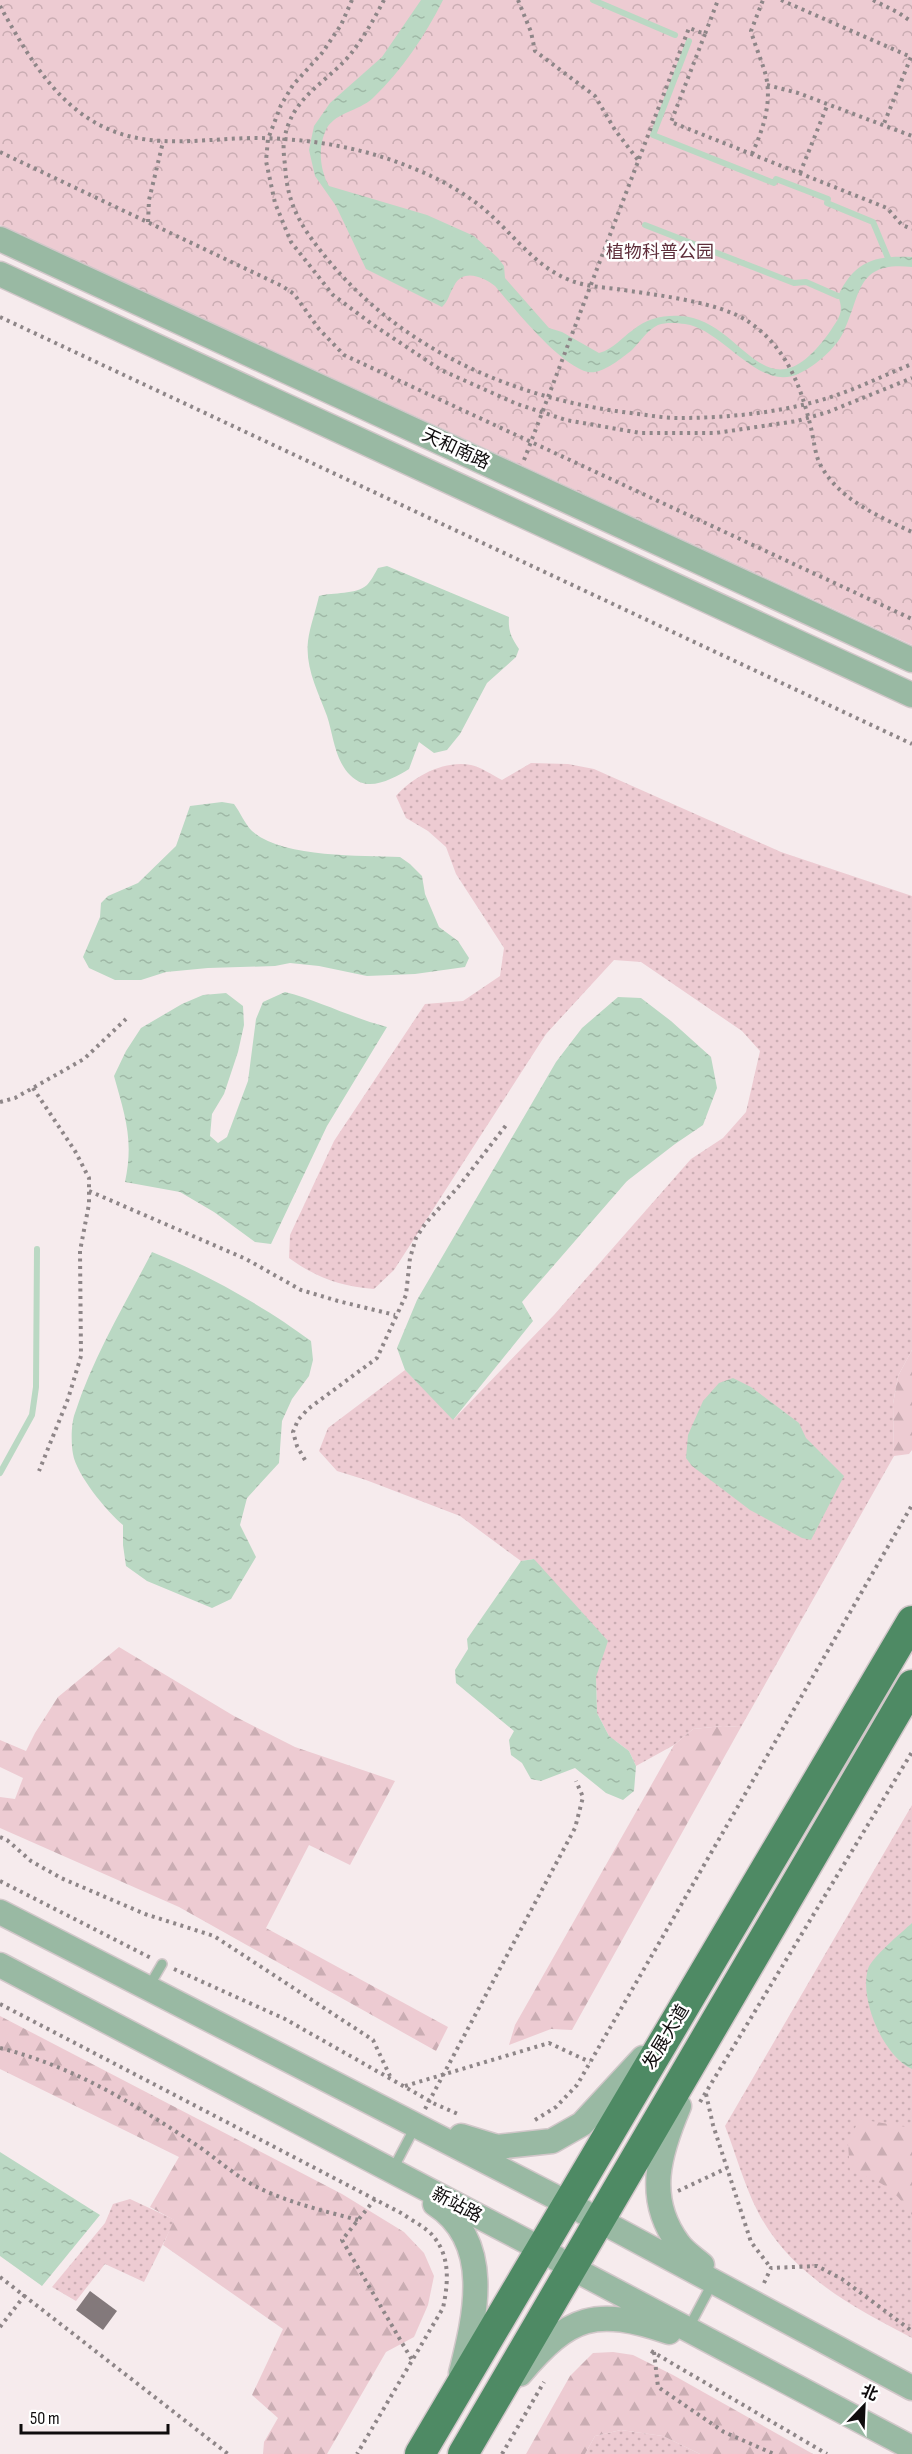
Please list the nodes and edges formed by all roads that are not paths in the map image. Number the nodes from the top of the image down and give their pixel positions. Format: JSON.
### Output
{"nodes":[{"id":1,"x":0,"y":239,"type":"edge"},
{"id":2,"x":0,"y":274,"type":"edge"},
{"id":3,"x":912,"y":660,"type":"edge"},
{"id":4,"x":912,"y":694,"type":"edge"},
{"id":5,"x":912,"y":1622,"type":"edge"},
{"id":6,"x":912,"y":1685,"type":"edge"},
{"id":7,"x":0,"y":1912,"type":"edge"},
{"id":8,"x":162,"y":1964,"type":"road end"},
{"id":9,"x":0,"y":1965,"type":"edge"},
{"id":10,"x":148,"y":1988,"type":"junction"},
{"id":11,"x":685,"y":2004,"type":"junction"},
{"id":12,"x":716,"y":2022,"type":"junction"},
{"id":13,"x":421,"y":2116,"type":"junction"},
{"id":14,"x":337,"y":2142,"type":"junction"},
{"id":15,"x":393,"y":2171,"type":"junction"},
{"id":16,"x":567,"y":2203,"type":"junction"},
{"id":17,"x":600,"y":2220,"type":"junction"},
{"id":18,"x":541,"y":2249,"type":"junction"},
{"id":19,"x":572,"y":2268,"type":"junction"},
{"id":20,"x":713,"y":2282,"type":"junction"},
{"id":21,"x":774,"y":2313,"type":"junction"},
{"id":22,"x":688,"y":2329,"type":"junction"},
{"id":23,"x":738,"y":2356,"type":"junction"},
{"id":24,"x":912,"y":2388,"type":"edge"},
{"id":25,"x":457,"y":2391,"type":"junction"},
{"id":26,"x":489,"y":2410,"type":"junction"},
{"id":27,"x":912,"y":2448,"type":"edge"},
{"id":28,"x":420,"y":2454,"type":"edge"},
{"id":29,"x":464,"y":2454,"type":"edge"}],
"edges":[{"from":1,"to":3,"type":"street","name":"天和南路"},
{"from":2,"to":4,"type":"street","name":"天和南路"},
{"from":5,"to":11,"type":"main road","name":"发展大道"},
{"from":6,"to":12,"type":"main road","name":"发展大道"},
{"from":7,"to":10,"type":"street"},
{"from":8,"to":10,"type":"lane"},
{"from":9,"to":14,"type":"street","name":"新站路"},
{"from":10,"to":13,"type":"street"},
{"from":11,"to":13,"type":"street"},
{"from":11,"to":16,"type":"main road","name":"发展大道"},
{"from":12,"to":17,"type":"main road","name":"发展大道"},
{"from":12,"to":21,"type":"street"},
{"from":13,"to":15,"type":"lane"},
{"from":13,"to":16,"type":"street"},
{"from":14,"to":15,"type":"street","name":"新站路"},
{"from":14,"to":25,"type":"street"},
{"from":15,"to":18,"type":"street","name":"新站路"},
{"from":16,"to":17,"type":"street"},
{"from":16,"to":18,"type":"main road","name":"发展大道"},
{"from":17,"to":19,"type":"main road","name":"发展大道"},
{"from":17,"to":20,"type":"street"},
{"from":18,"to":19,"type":"street","name":"新站路"},
{"from":18,"to":25,"type":"main road","name":"发展大道"},
{"from":19,"to":22,"type":"street","name":"新站路"},
{"from":19,"to":26,"type":"main road","name":"发展大道"},
{"from":20,"to":21,"type":"street"},
{"from":20,"to":22,"type":"lane"},
{"from":21,"to":24,"type":"street"},
{"from":22,"to":23,"type":"street","name":"新站路"},
{"from":23,"to":26,"type":"street"},
{"from":23,"to":27,"type":"street","name":"新站路"},
{"from":25,"to":28,"type":"main road","name":"发展大道"},
{"from":26,"to":29,"type":"main road","name":"发展大道"}]}
